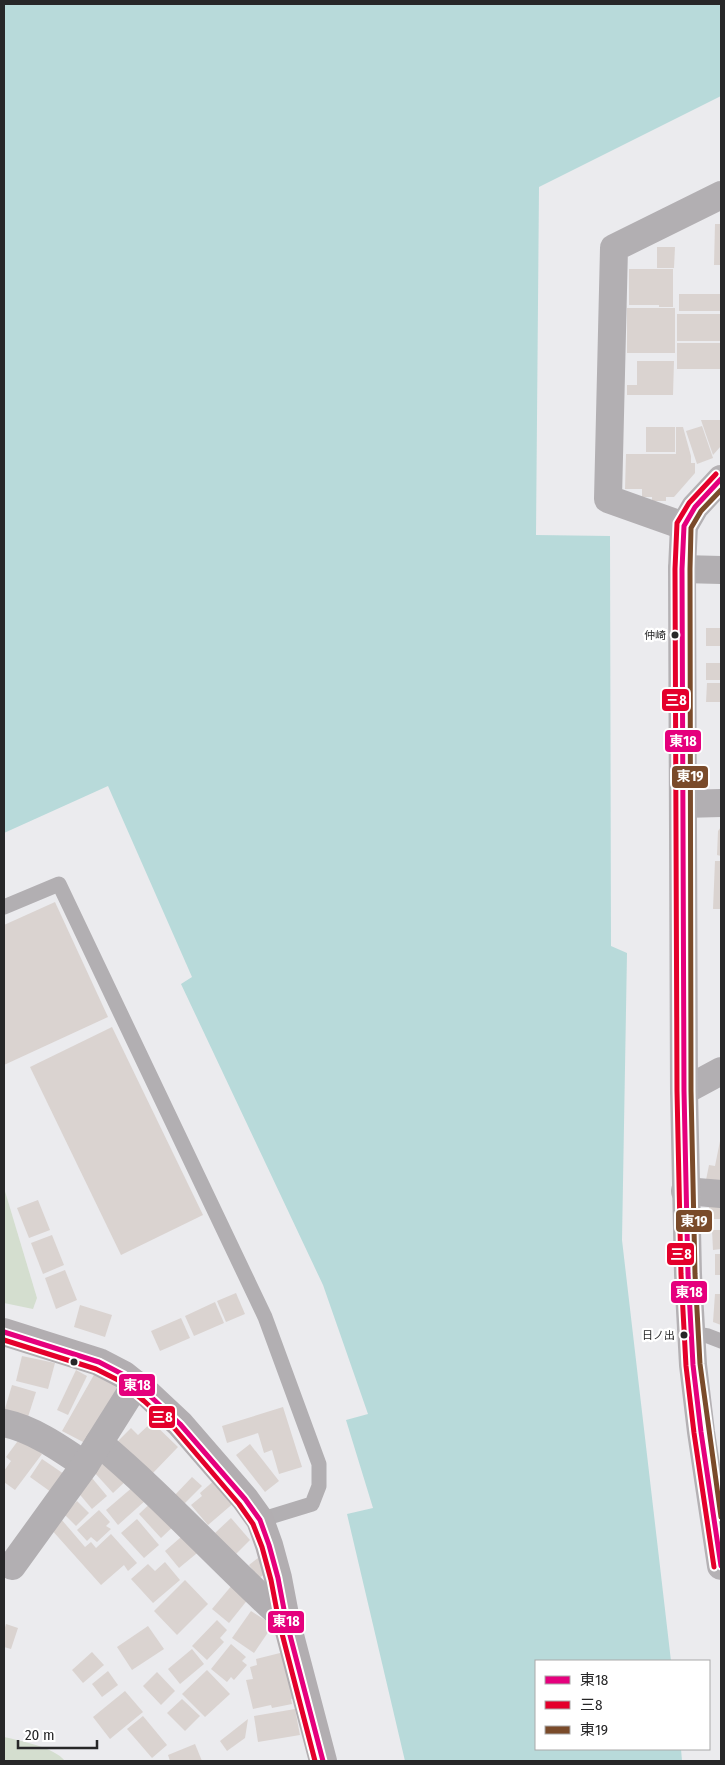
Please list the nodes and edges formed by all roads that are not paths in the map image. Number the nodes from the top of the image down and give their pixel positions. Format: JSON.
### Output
{"nodes":[{"id":1,"x":721,"y":195,"type":"edge"},
{"id":2,"x":721,"y":479,"type":"edge"},
{"id":3,"x":684,"y":526,"type":"junction"},
{"id":4,"x":682,"y":569,"type":"junction"},
{"id":5,"x":721,"y":570,"type":"edge"},
{"id":6,"x":721,"y":803,"type":"edge"},
{"id":7,"x":683,"y":804,"type":"junction"},
{"id":8,"x":4,"y":907,"type":"edge"},
{"id":9,"x":721,"y":1071,"type":"edge"},
{"id":10,"x":684,"y":1091,"type":"junction"},
{"id":11,"x":685,"y":1190,"type":"junction"},
{"id":12,"x":721,"y":1194,"type":"edge"},
{"id":13,"x":4,"y":1332,"type":"edge"},
{"id":14,"x":691,"y":1333,"type":"junction"},
{"id":15,"x":721,"y":1341,"type":"edge"},
{"id":16,"x":136,"y":1384,"type":"junction"},
{"id":17,"x":4,"y":1423,"type":"edge"},
{"id":18,"x":92,"y":1454,"type":"junction"},
{"id":19,"x":260,"y":1520,"type":"junction"},
{"id":20,"x":12,"y":1566,"type":"dead end"},
{"id":21,"x":721,"y":1566,"type":"edge"},
{"id":22,"x":286,"y":1620,"type":"junction"},
{"id":23,"x":323,"y":1761,"type":"edge"}],
"edges":[{"from":1,"to":3,"type":"street"},
{"from":2,"to":3,"type":"main road"},
{"from":3,"to":4,"type":"main road"},
{"from":4,"to":5,"type":"street"},
{"from":4,"to":7,"type":"main road"},
{"from":6,"to":7,"type":"street"},
{"from":7,"to":10,"type":"main road"},
{"from":8,"to":19,"type":"lane"},
{"from":9,"to":10,"type":"street"},
{"from":10,"to":11,"type":"main road"},
{"from":11,"to":12,"type":"street"},
{"from":11,"to":14,"type":"main road"},
{"from":13,"to":16,"type":"street"},
{"from":14,"to":15,"type":"lane"},
{"from":14,"to":21,"type":"main road"},
{"from":16,"to":18,"type":"street"},
{"from":16,"to":19,"type":"street"},
{"from":17,"to":18,"type":"street"},
{"from":18,"to":20,"type":"street"},
{"from":18,"to":22,"type":"street"},
{"from":19,"to":22,"type":"street"},
{"from":22,"to":23,"type":"street"}]}
